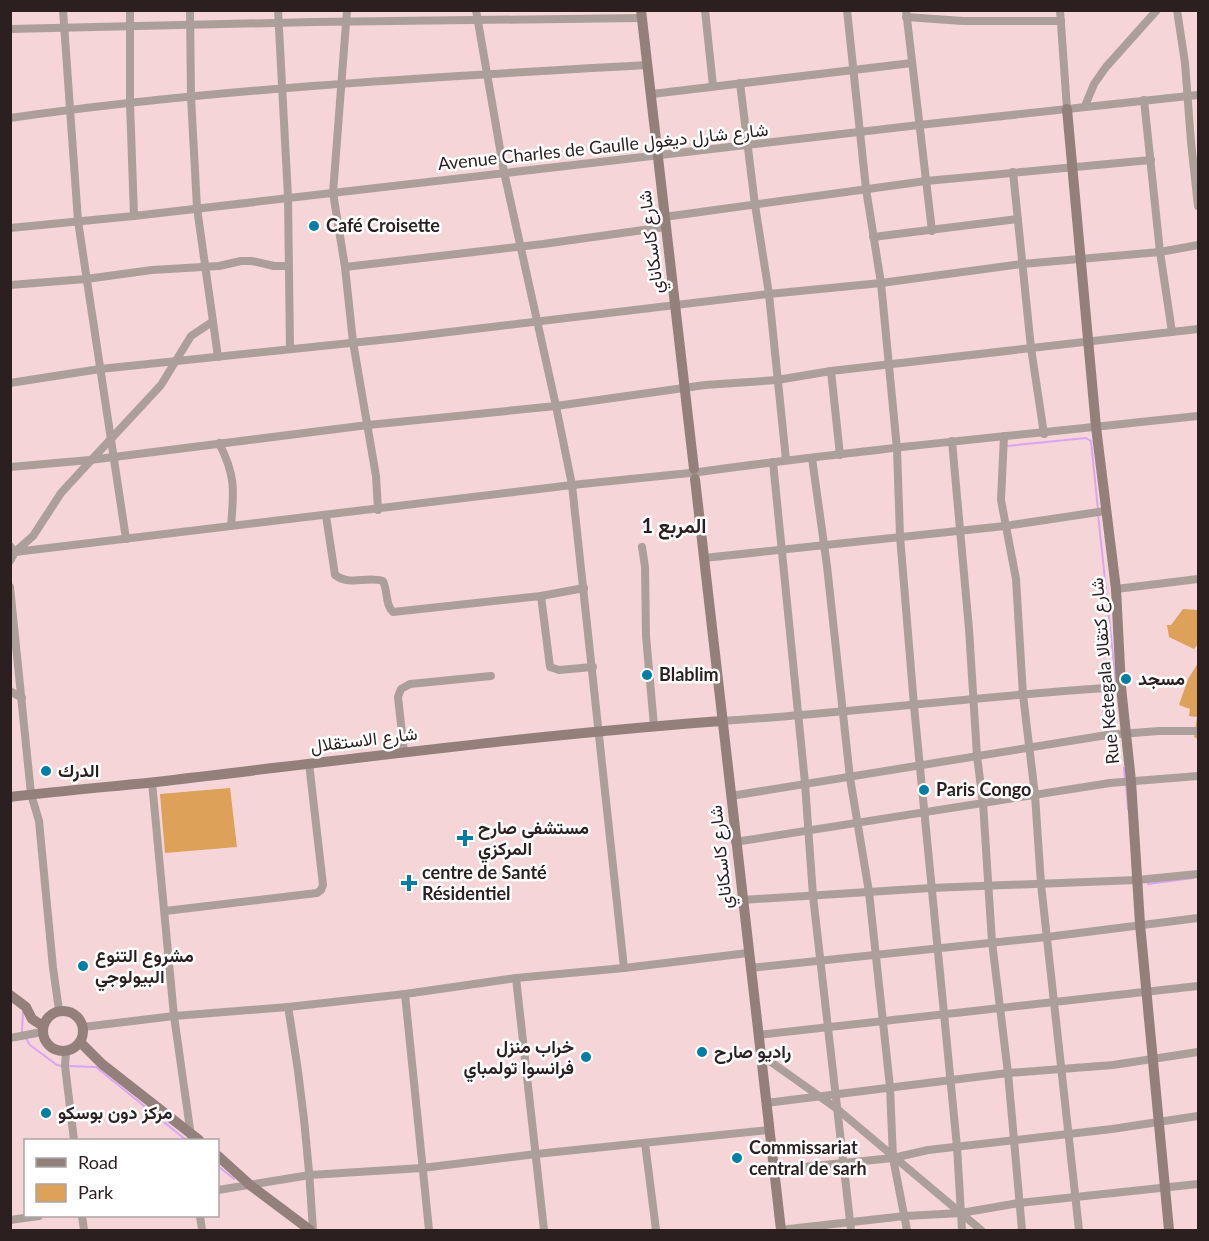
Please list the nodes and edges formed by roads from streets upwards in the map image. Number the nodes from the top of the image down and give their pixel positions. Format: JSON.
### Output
{"nodes":[{"id":1,"x":63,"y":10,"type":"edge"},
{"id":2,"x":130,"y":10,"type":"edge"},
{"id":3,"x":190,"y":10,"type":"edge"},
{"id":4,"x":278,"y":10,"type":"edge"},
{"id":5,"x":347,"y":10,"type":"edge"},
{"id":6,"x":476,"y":10,"type":"edge"},
{"id":7,"x":705,"y":10,"type":"edge"},
{"id":8,"x":847,"y":10,"type":"edge"},
{"id":9,"x":1060,"y":10,"type":"edge"},
{"id":10,"x":1156,"y":10,"type":"edge"},
{"id":11,"x":1177,"y":10,"type":"edge"},
{"id":12,"x":641,"y":14,"type":"edge"},
{"id":13,"x":906,"y":14,"type":"edge"},
{"id":14,"x":477,"y":20,"type":"junction"},
{"id":15,"x":1061,"y":21,"type":"junction"},
{"id":16,"x":347,"y":22,"type":"junction"},
{"id":17,"x":279,"y":23,"type":"junction"},
{"id":18,"x":190,"y":25,"type":"junction"},
{"id":19,"x":130,"y":26,"type":"junction"},
{"id":20,"x":64,"y":27,"type":"junction"},
{"id":21,"x":10,"y":29,"type":"edge"},
{"id":22,"x":912,"y":63,"type":"junction"},
{"id":23,"x":648,"y":65,"type":"junction"},
{"id":24,"x":854,"y":70,"type":"junction"},
{"id":25,"x":488,"y":74,"type":"junction"},
{"id":26,"x":342,"y":83,"type":"junction"},
{"id":27,"x":740,"y":83,"type":"junction"},
{"id":28,"x":712,"y":86,"type":"junction"},
{"id":29,"x":283,"y":87,"type":"junction"},
{"id":30,"x":652,"y":94,"type":"junction"},
{"id":31,"x":1198,"y":95,"type":"edge"},
{"id":32,"x":1187,"y":96,"type":"junction"},
{"id":33,"x":191,"y":97,"type":"junction"},
{"id":34,"x":1144,"y":100,"type":"junction"},
{"id":35,"x":130,"y":103,"type":"junction"},
{"id":36,"x":1085,"y":106,"type":"junction"},
{"id":37,"x":1067,"y":109,"type":"junction"},
{"id":38,"x":69,"y":110,"type":"junction"},
{"id":39,"x":10,"y":118,"type":"edge"},
{"id":40,"x":919,"y":125,"type":"junction"},
{"id":41,"x":861,"y":133,"type":"junction"},
{"id":42,"x":749,"y":146,"type":"junction"},
{"id":43,"x":658,"y":156,"type":"junction"},
{"id":44,"x":1151,"y":160,"type":"junction"},
{"id":45,"x":1073,"y":167,"type":"junction"},
{"id":46,"x":504,"y":172,"type":"junction"},
{"id":47,"x":1013,"y":172,"type":"junction"},
{"id":48,"x":926,"y":181,"type":"junction"},
{"id":49,"x":866,"y":189,"type":"junction"},
{"id":50,"x":333,"y":193,"type":"junction"},
{"id":51,"x":288,"y":197,"type":"junction"},
{"id":52,"x":755,"y":205,"type":"junction"},
{"id":53,"x":1198,"y":206,"type":"edge"},
{"id":54,"x":197,"y":208,"type":"junction"},
{"id":55,"x":134,"y":216,"type":"junction"},
{"id":56,"x":1018,"y":219,"type":"junction"},
{"id":57,"x":78,"y":221,"type":"junction"},
{"id":58,"x":665,"y":222,"type":"junction"},
{"id":59,"x":10,"y":228,"type":"edge"},
{"id":60,"x":932,"y":231,"type":"junction"},
{"id":61,"x":873,"y":237,"type":"junction"},
{"id":62,"x":1198,"y":245,"type":"edge"},
{"id":63,"x":520,"y":246,"type":"junction"},
{"id":64,"x":1160,"y":252,"type":"junction"},
{"id":65,"x":1081,"y":258,"type":"junction"},
{"id":66,"x":1022,"y":264,"type":"junction"},
{"id":67,"x":288,"y":266,"type":"junction"},
{"id":68,"x":205,"y":267,"type":"junction"},
{"id":69,"x":345,"y":267,"type":"junction"},
{"id":70,"x":86,"y":279,"type":"junction"},
{"id":71,"x":881,"y":283,"type":"junction"},
{"id":72,"x":10,"y":285,"type":"edge"},
{"id":73,"x":769,"y":294,"type":"junction"},
{"id":74,"x":675,"y":307,"type":"junction"},
{"id":75,"x":538,"y":321,"type":"junction"},
{"id":76,"x":212,"y":322,"type":"junction"},
{"id":77,"x":1198,"y":329,"type":"edge"},
{"id":78,"x":1173,"y":332,"type":"junction"},
{"id":79,"x":1088,"y":341,"type":"junction"},
{"id":80,"x":353,"y":342,"type":"junction"},
{"id":81,"x":290,"y":348,"type":"junction"},
{"id":82,"x":1031,"y":348,"type":"junction"},
{"id":83,"x":218,"y":357,"type":"junction"},
{"id":84,"x":176,"y":362,"type":"junction"},
{"id":85,"x":889,"y":366,"type":"junction"},
{"id":86,"x":100,"y":369,"type":"junction"},
{"id":87,"x":831,"y":371,"type":"junction"},
{"id":88,"x":777,"y":380,"type":"junction"},
{"id":89,"x":10,"y":382,"type":"edge"},
{"id":90,"x":684,"y":388,"type":"junction"},
{"id":91,"x":556,"y":406,"type":"junction"},
{"id":92,"x":1198,"y":416,"type":"edge"},
{"id":93,"x":368,"y":425,"type":"junction"},
{"id":94,"x":1096,"y":427,"type":"junction"},
{"id":95,"x":1044,"y":434,"type":"junction"},
{"id":96,"x":111,"y":436,"type":"junction"},
{"id":97,"x":1004,"y":436,"type":"junction"},
{"id":98,"x":952,"y":441,"type":"junction"},
{"id":99,"x":219,"y":443,"type":"junction"},
{"id":100,"x":897,"y":448,"type":"junction"},
{"id":101,"x":840,"y":455,"type":"junction"},
{"id":102,"x":114,"y":456,"type":"junction"},
{"id":103,"x":812,"y":458,"type":"junction"},
{"id":104,"x":90,"y":460,"type":"junction"},
{"id":105,"x":786,"y":460,"type":"junction"},
{"id":106,"x":773,"y":462,"type":"junction"},
{"id":107,"x":10,"y":467,"type":"edge"},
{"id":108,"x":694,"y":473,"type":"junction"},
{"id":109,"x":572,"y":485,"type":"junction"},
{"id":110,"x":378,"y":510,"type":"junction"},
{"id":111,"x":1105,"y":511,"type":"junction"},
{"id":112,"x":326,"y":516,"type":"junction"},
{"id":113,"x":231,"y":526,"type":"junction"},
{"id":114,"x":1005,"y":526,"type":"junction"},
{"id":115,"x":959,"y":530,"type":"junction"},
{"id":116,"x":900,"y":536,"type":"junction"},
{"id":117,"x":126,"y":539,"type":"junction"},
{"id":118,"x":824,"y":544,"type":"junction"},
{"id":119,"x":642,"y":547,"type":"dead end"},
{"id":120,"x":13,"y":549,"type":"edge"},
{"id":121,"x":782,"y":550,"type":"junction"},
{"id":122,"x":704,"y":558,"type":"junction"},
{"id":123,"x":10,"y":561,"type":"edge"},
{"id":124,"x":1198,"y":579,"type":"edge"},
{"id":125,"x":10,"y":587,"type":"edge"},
{"id":126,"x":584,"y":588,"type":"junction"},
{"id":127,"x":1116,"y":589,"type":"junction"},
{"id":128,"x":541,"y":596,"type":"junction"},
{"id":129,"x":593,"y":667,"type":"junction"},
{"id":130,"x":491,"y":676,"type":"dead end"},
{"id":131,"x":1121,"y":687,"type":"junction"},
{"id":132,"x":10,"y":691,"type":"edge"},
{"id":133,"x":1023,"y":695,"type":"junction"},
{"id":134,"x":22,"y":698,"type":"junction"},
{"id":135,"x":973,"y":698,"type":"junction"},
{"id":136,"x":914,"y":706,"type":"junction"},
{"id":137,"x":844,"y":711,"type":"junction"},
{"id":138,"x":798,"y":716,"type":"junction"},
{"id":139,"x":722,"y":721,"type":"junction"},
{"id":140,"x":654,"y":726,"type":"junction"},
{"id":141,"x":599,"y":730,"type":"junction"},
{"id":142,"x":1198,"y":731,"type":"edge"},
{"id":143,"x":1125,"y":732,"type":"junction"},
{"id":144,"x":1029,"y":748,"type":"junction"},
{"id":145,"x":404,"y":752,"type":"junction"},
{"id":146,"x":978,"y":756,"type":"junction"},
{"id":147,"x":309,"y":763,"type":"junction"},
{"id":148,"x":919,"y":766,"type":"junction"},
{"id":149,"x":1198,"y":776,"type":"edge"},
{"id":150,"x":850,"y":778,"type":"junction"},
{"id":151,"x":152,"y":782,"type":"junction"},
{"id":152,"x":1131,"y":782,"type":"junction"},
{"id":153,"x":805,"y":783,"type":"junction"},
{"id":154,"x":31,"y":794,"type":"junction"},
{"id":155,"x":1035,"y":795,"type":"junction"},
{"id":156,"x":731,"y":796,"type":"junction"},
{"id":157,"x":10,"y":797,"type":"edge"},
{"id":158,"x":983,"y":803,"type":"junction"},
{"id":159,"x":923,"y":814,"type":"junction"},
{"id":160,"x":857,"y":823,"type":"junction"},
{"id":161,"x":808,"y":832,"type":"junction"},
{"id":162,"x":735,"y":842,"type":"junction"},
{"id":163,"x":1198,"y":873,"type":"edge"},
{"id":164,"x":1137,"y":880,"type":"junction"},
{"id":165,"x":1041,"y":884,"type":"junction"},
{"id":166,"x":988,"y":886,"type":"junction"},
{"id":167,"x":931,"y":888,"type":"junction"},
{"id":168,"x":868,"y":892,"type":"junction"},
{"id":169,"x":813,"y":896,"type":"junction"},
{"id":170,"x":742,"y":900,"type":"junction"},
{"id":171,"x":165,"y":911,"type":"junction"},
{"id":172,"x":1198,"y":918,"type":"edge"},
{"id":173,"x":1140,"y":924,"type":"junction"},
{"id":174,"x":1047,"y":937,"type":"junction"},
{"id":175,"x":992,"y":942,"type":"junction"},
{"id":176,"x":937,"y":948,"type":"junction"},
{"id":177,"x":748,"y":953,"type":"junction"},
{"id":178,"x":876,"y":955,"type":"junction"},
{"id":179,"x":821,"y":961,"type":"junction"},
{"id":180,"x":624,"y":968,"type":"junction"},
{"id":181,"x":750,"y":968,"type":"junction"},
{"id":182,"x":516,"y":978,"type":"junction"},
{"id":183,"x":1198,"y":986,"type":"edge"},
{"id":184,"x":1147,"y":993,"type":"junction"},
{"id":185,"x":405,"y":994,"type":"junction"},
{"id":186,"x":10,"y":995,"type":"edge"},
{"id":187,"x":1053,"y":1003,"type":"junction"},
{"id":188,"x":26,"y":1007,"type":"junction"},
{"id":189,"x":288,"y":1007,"type":"junction"},
{"id":190,"x":1000,"y":1008,"type":"junction"},
{"id":191,"x":54,"y":1013,"type":"junction"},
{"id":192,"x":943,"y":1015,"type":"junction"},
{"id":193,"x":174,"y":1016,"type":"junction"},
{"id":194,"x":882,"y":1021,"type":"junction"},
{"id":195,"x":827,"y":1027,"type":"junction"},
{"id":196,"x":83,"y":1028,"type":"junction"},
{"id":197,"x":43,"y":1029,"type":"junction"},
{"id":198,"x":758,"y":1035,"type":"junction"},
{"id":199,"x":10,"y":1038,"type":"edge"},
{"id":200,"x":80,"y":1042,"type":"junction"},
{"id":201,"x":66,"y":1051,"type":"junction"},
{"id":202,"x":1198,"y":1052,"type":"edge"},
{"id":203,"x":761,"y":1055,"type":"junction"},
{"id":204,"x":1153,"y":1059,"type":"junction"},
{"id":205,"x":1062,"y":1070,"type":"junction"},
{"id":206,"x":1008,"y":1073,"type":"junction"},
{"id":207,"x":950,"y":1080,"type":"junction"},
{"id":208,"x":890,"y":1087,"type":"junction"},
{"id":209,"x":834,"y":1094,"type":"junction"},
{"id":210,"x":817,"y":1095,"type":"junction"},
{"id":211,"x":766,"y":1103,"type":"junction"},
{"id":212,"x":836,"y":1108,"type":"junction"},
{"id":213,"x":1198,"y":1116,"type":"edge"},
{"id":214,"x":1159,"y":1123,"type":"junction"},
{"id":215,"x":769,"y":1130,"type":"junction"},
{"id":216,"x":1068,"y":1133,"type":"junction"},
{"id":217,"x":194,"y":1138,"type":"edge"},
{"id":218,"x":74,"y":1139,"type":"edge"},
{"id":219,"x":1014,"y":1140,"type":"junction"},
{"id":220,"x":645,"y":1143,"type":"junction"},
{"id":221,"x":957,"y":1147,"type":"junction"},
{"id":222,"x":536,"y":1154,"type":"junction"},
{"id":223,"x":219,"y":1157,"type":"edge"},
{"id":224,"x":893,"y":1158,"type":"junction"},
{"id":225,"x":842,"y":1162,"type":"junction"},
{"id":226,"x":422,"y":1168,"type":"junction"},
{"id":227,"x":774,"y":1170,"type":"junction"},
{"id":228,"x":310,"y":1175,"type":"junction"},
{"id":229,"x":1198,"y":1184,"type":"edge"},
{"id":230,"x":250,"y":1185,"type":"junction"},
{"id":231,"x":1164,"y":1188,"type":"junction"},
{"id":232,"x":219,"y":1190,"type":"edge"},
{"id":233,"x":1075,"y":1197,"type":"junction"},
{"id":234,"x":1019,"y":1203,"type":"junction"},
{"id":235,"x":961,"y":1213,"type":"junction"},
{"id":236,"x":905,"y":1216,"type":"junction"},
{"id":237,"x":27,"y":1217,"type":"edge"},
{"id":238,"x":10,"y":1220,"type":"edge"},
{"id":239,"x":850,"y":1226,"type":"edge"},
{"id":240,"x":312,"y":1230,"type":"edge"},
{"id":241,"x":429,"y":1230,"type":"edge"},
{"id":242,"x":544,"y":1230,"type":"edge"},
{"id":243,"x":656,"y":1230,"type":"edge"},
{"id":244,"x":781,"y":1230,"type":"edge"},
{"id":245,"x":907,"y":1230,"type":"edge"},
{"id":246,"x":963,"y":1230,"type":"edge"},
{"id":247,"x":981,"y":1230,"type":"edge"},
{"id":248,"x":1022,"y":1230,"type":"edge"},
{"id":249,"x":1079,"y":1230,"type":"edge"},
{"id":250,"x":1169,"y":1230,"type":"edge"}],
"edges":[{"from":1,"to":20,"type":"street"},
{"from":2,"to":19,"type":"street"},
{"from":3,"to":18,"type":"street"},
{"from":4,"to":17,"type":"street"},
{"from":5,"to":16,"type":"street"},
{"from":6,"to":14,"type":"street"},
{"from":7,"to":28,"type":"street"},
{"from":8,"to":24,"type":"street"},
{"from":9,"to":15,"type":"street"},
{"from":10,"to":36,"type":"street"},
{"from":11,"to":32,"type":"street"},
{"from":12,"to":14,"type":"street"},
{"from":12,"to":23,"type":"street","name":"شارع كاسكاناي"},
{"from":13,"to":15,"type":"street"},
{"from":13,"to":22,"type":"street"},
{"from":14,"to":16,"type":"street"},
{"from":14,"to":25,"type":"street"},
{"from":15,"to":37,"type":"street"},
{"from":16,"to":17,"type":"street"},
{"from":16,"to":26,"type":"street"},
{"from":17,"to":18,"type":"street"},
{"from":17,"to":29,"type":"street"},
{"from":18,"to":19,"type":"street"},
{"from":18,"to":33,"type":"street"},
{"from":19,"to":20,"type":"street"},
{"from":19,"to":35,"type":"street"},
{"from":20,"to":21,"type":"street"},
{"from":20,"to":38,"type":"street"},
{"from":22,"to":24,"type":"street"},
{"from":22,"to":40,"type":"street"},
{"from":23,"to":25,"type":"street"},
{"from":23,"to":30,"type":"street","name":"شارع كاسكاناي"},
{"from":24,"to":27,"type":"street"},
{"from":24,"to":41,"type":"street"},
{"from":25,"to":26,"type":"street"},
{"from":25,"to":46,"type":"street"},
{"from":26,"to":29,"type":"street"},
{"from":26,"to":50,"type":"street"},
{"from":27,"to":28,"type":"street"},
{"from":27,"to":42,"type":"street"},
{"from":28,"to":30,"type":"street"},
{"from":29,"to":33,"type":"street"},
{"from":29,"to":51,"type":"street"},
{"from":30,"to":43,"type":"street","name":"شارع كاسكاناي"},
{"from":31,"to":32,"type":"street","name":"Avenue Charles de Gaulle شارع شارل ديغول"},
{"from":32,"to":34,"type":"street","name":"Avenue Charles de Gaulle شارع شارل ديغول"},
{"from":32,"to":53,"type":"street"},
{"from":33,"to":35,"type":"street"},
{"from":33,"to":54,"type":"street"},
{"from":34,"to":36,"type":"street","name":"Avenue Charles de Gaulle شارع شارل ديغول"},
{"from":34,"to":44,"type":"street"},
{"from":35,"to":38,"type":"street"},
{"from":35,"to":55,"type":"street"},
{"from":36,"to":37,"type":"street","name":"Avenue Charles de Gaulle شارع شارل ديغول"},
{"from":37,"to":40,"type":"street","name":"Avenue Charles de Gaulle شارع شارل ديغول"},
{"from":37,"to":45,"type":"street","name":"Rue Ketegala شارع كتقالا"},
{"from":38,"to":39,"type":"street"},
{"from":38,"to":57,"type":"street"},
{"from":40,"to":41,"type":"street","name":"Avenue Charles de Gaulle شارع شارل ديغول"},
{"from":40,"to":48,"type":"street"},
{"from":41,"to":42,"type":"street","name":"Avenue Charles de Gaulle شارع شارل ديغول"},
{"from":41,"to":49,"type":"street"},
{"from":42,"to":43,"type":"street","name":"Avenue Charles de Gaulle شارع شارل ديغول"},
{"from":42,"to":52,"type":"street"},
{"from":43,"to":46,"type":"street","name":"Avenue Charles de Gaulle شارع شارل ديغول"},
{"from":43,"to":58,"type":"street","name":"شارع كاسكاناي"},
{"from":44,"to":45,"type":"street"},
{"from":44,"to":64,"type":"street"},
{"from":45,"to":47,"type":"street"},
{"from":45,"to":65,"type":"street","name":"Rue Ketegala شارع كتقالا"},
{"from":46,"to":50,"type":"street","name":"Avenue Charles de Gaulle شارع شارل ديغول"},
{"from":46,"to":63,"type":"street"},
{"from":47,"to":48,"type":"street"},
{"from":47,"to":56,"type":"street"},
{"from":48,"to":49,"type":"street"},
{"from":48,"to":60,"type":"street"},
{"from":49,"to":52,"type":"street"},
{"from":49,"to":61,"type":"street"},
{"from":50,"to":51,"type":"street","name":"Avenue Charles de Gaulle شارع شارل ديغول"},
{"from":50,"to":69,"type":"street"},
{"from":51,"to":54,"type":"street","name":"Avenue Charles de Gaulle شارع شارل ديغول"},
{"from":51,"to":67,"type":"street"},
{"from":52,"to":58,"type":"street"},
{"from":52,"to":73,"type":"street"},
{"from":54,"to":55,"type":"street","name":"Avenue Charles de Gaulle شارع شارل ديغول"},
{"from":54,"to":68,"type":"street"},
{"from":55,"to":57,"type":"street","name":"Avenue Charles de Gaulle شارع شارل ديغول"},
{"from":56,"to":60,"type":"street"},
{"from":56,"to":66,"type":"street"},
{"from":57,"to":59,"type":"street","name":"Avenue Charles de Gaulle شارع شارل ديغول"},
{"from":57,"to":70,"type":"street"},
{"from":58,"to":63,"type":"street"},
{"from":58,"to":74,"type":"street","name":"شارع كاسكاناي"},
{"from":60,"to":61,"type":"street"},
{"from":61,"to":71,"type":"street"},
{"from":62,"to":64,"type":"street"},
{"from":63,"to":69,"type":"street"},
{"from":63,"to":75,"type":"street"},
{"from":64,"to":65,"type":"street"},
{"from":64,"to":78,"type":"street"},
{"from":65,"to":66,"type":"street"},
{"from":65,"to":79,"type":"street","name":"Rue Ketegala شارع كتقالا"},
{"from":66,"to":71,"type":"street"},
{"from":66,"to":82,"type":"street"},
{"from":67,"to":68,"type":"street"},
{"from":67,"to":81,"type":"street"},
{"from":68,"to":70,"type":"street"},
{"from":68,"to":76,"type":"street"},
{"from":69,"to":80,"type":"street"},
{"from":70,"to":72,"type":"street"},
{"from":70,"to":86,"type":"street"},
{"from":71,"to":73,"type":"street"},
{"from":71,"to":85,"type":"street"},
{"from":73,"to":74,"type":"street"},
{"from":73,"to":88,"type":"street"},
{"from":74,"to":75,"type":"street"},
{"from":74,"to":90,"type":"street","name":"شارع كاسكاناي"},
{"from":75,"to":80,"type":"street"},
{"from":75,"to":91,"type":"street"},
{"from":76,"to":83,"type":"street"},
{"from":76,"to":84,"type":"street"},
{"from":77,"to":78,"type":"street"},
{"from":78,"to":79,"type":"street"},
{"from":79,"to":82,"type":"street"},
{"from":79,"to":94,"type":"street","name":"Rue Ketegala شارع كتقالا"},
{"from":80,"to":81,"type":"street"},
{"from":80,"to":93,"type":"street"},
{"from":81,"to":83,"type":"street"},
{"from":82,"to":85,"type":"street"},
{"from":82,"to":95,"type":"street"},
{"from":83,"to":84,"type":"street"},
{"from":84,"to":86,"type":"street"},
{"from":84,"to":96,"type":"street"},
{"from":85,"to":87,"type":"street"},
{"from":85,"to":100,"type":"street"},
{"from":86,"to":89,"type":"street"},
{"from":86,"to":96,"type":"street"},
{"from":87,"to":88,"type":"street"},
{"from":87,"to":101,"type":"street"},
{"from":88,"to":90,"type":"street"},
{"from":88,"to":105,"type":"street"},
{"from":90,"to":91,"type":"street"},
{"from":90,"to":108,"type":"street","name":"شارع كاسكاناي"},
{"from":91,"to":93,"type":"street"},
{"from":91,"to":109,"type":"street"},
{"from":92,"to":94,"type":"street"},
{"from":93,"to":99,"type":"street"},
{"from":93,"to":110,"type":"street"},
{"from":94,"to":95,"type":"street"},
{"from":94,"to":111,"type":"street","name":"Rue Ketegala شارع كتقالا"},
{"from":95,"to":97,"type":"street"},
{"from":96,"to":102,"type":"street"},
{"from":96,"to":104,"type":"street"},
{"from":97,"to":98,"type":"street"},
{"from":97,"to":114,"type":"street"},
{"from":98,"to":100,"type":"street"},
{"from":98,"to":115,"type":"street"},
{"from":99,"to":102,"type":"street"},
{"from":99,"to":113,"type":"street"},
{"from":100,"to":101,"type":"street"},
{"from":100,"to":116,"type":"street"},
{"from":101,"to":103,"type":"street"},
{"from":102,"to":104,"type":"street"},
{"from":102,"to":117,"type":"street"},
{"from":103,"to":105,"type":"street"},
{"from":103,"to":118,"type":"street"},
{"from":104,"to":107,"type":"street"},
{"from":104,"to":120,"type":"street"},
{"from":105,"to":106,"type":"street"},
{"from":106,"to":108,"type":"street"},
{"from":106,"to":121,"type":"street"},
{"from":108,"to":109,"type":"street"},
{"from":108,"to":122,"type":"street","name":"شارع كاسكاناي"},
{"from":109,"to":110,"type":"street"},
{"from":109,"to":126,"type":"street"},
{"from":110,"to":112,"type":"street"},
{"from":111,"to":114,"type":"street"},
{"from":111,"to":127,"type":"street","name":"Rue Ketegala شارع كتقالا"},
{"from":112,"to":113,"type":"street"},
{"from":112,"to":128,"type":"street"},
{"from":113,"to":117,"type":"street"},
{"from":114,"to":115,"type":"street"},
{"from":114,"to":133,"type":"street"},
{"from":115,"to":116,"type":"street"},
{"from":115,"to":135,"type":"street"},
{"from":116,"to":118,"type":"street"},
{"from":116,"to":136,"type":"street"},
{"from":117,"to":120,"type":"street"},
{"from":118,"to":121,"type":"street"},
{"from":118,"to":137,"type":"street"},
{"from":119,"to":140,"type":"street"},
{"from":120,"to":123,"type":"street"},
{"from":121,"to":122,"type":"street"},
{"from":121,"to":138,"type":"street"},
{"from":122,"to":139,"type":"street","name":"شارع كاسكاناي"},
{"from":124,"to":127,"type":"street"},
{"from":125,"to":134,"type":"street"},
{"from":126,"to":128,"type":"street"},
{"from":126,"to":129,"type":"street"},
{"from":127,"to":131,"type":"street","name":"Rue Ketegala شارع كتقالا"},
{"from":128,"to":129,"type":"street"},
{"from":129,"to":141,"type":"street"},
{"from":130,"to":145,"type":"street"},
{"from":131,"to":133,"type":"street"},
{"from":131,"to":143,"type":"street","name":"Rue Ketegala شارع كتقالا"},
{"from":132,"to":134,"type":"street"},
{"from":133,"to":135,"type":"street"},
{"from":133,"to":144,"type":"street"},
{"from":134,"to":154,"type":"street"},
{"from":135,"to":136,"type":"street"},
{"from":135,"to":146,"type":"street"},
{"from":136,"to":137,"type":"street"},
{"from":136,"to":148,"type":"street"},
{"from":137,"to":138,"type":"street"},
{"from":137,"to":150,"type":"street"},
{"from":138,"to":139,"type":"street"},
{"from":138,"to":153,"type":"street"},
{"from":139,"to":140,"type":"street","name":"شارع الاستقلال"},
{"from":139,"to":156,"type":"street","name":"شارع كاسكاناي"},
{"from":140,"to":141,"type":"street","name":"شارع الاستقلال"},
{"from":141,"to":145,"type":"street","name":"شارع الاستقلال"},
{"from":141,"to":180,"type":"street"},
{"from":142,"to":143,"type":"street"},
{"from":143,"to":144,"type":"street"},
{"from":143,"to":152,"type":"street","name":"Rue Ketegala شارع كتقالا"},
{"from":144,"to":146,"type":"street"},
{"from":144,"to":155,"type":"street"},
{"from":145,"to":147,"type":"street","name":"شارع الاستقلال"},
{"from":146,"to":148,"type":"street"},
{"from":146,"to":158,"type":"street"},
{"from":147,"to":151,"type":"street","name":"شارع الاستقلال"},
{"from":147,"to":171,"type":"street"},
{"from":148,"to":150,"type":"street"},
{"from":148,"to":159,"type":"street"},
{"from":149,"to":152,"type":"street"},
{"from":150,"to":153,"type":"street"},
{"from":150,"to":160,"type":"street"},
{"from":151,"to":154,"type":"street","name":"شارع الاستقلال"},
{"from":151,"to":171,"type":"street"},
{"from":152,"to":155,"type":"street"},
{"from":152,"to":164,"type":"street","name":"Rue Ketegala شارع كتقالا"},
{"from":153,"to":156,"type":"street"},
{"from":153,"to":161,"type":"street"},
{"from":154,"to":157,"type":"street","name":"شارع الاستقلال"},
{"from":154,"to":191,"type":"street"},
{"from":155,"to":158,"type":"street"},
{"from":155,"to":165,"type":"street"},
{"from":156,"to":162,"type":"street","name":"شارع كاسكاناي"},
{"from":158,"to":159,"type":"street"},
{"from":158,"to":166,"type":"street"},
{"from":159,"to":160,"type":"street"},
{"from":159,"to":167,"type":"street"},
{"from":160,"to":161,"type":"street"},
{"from":160,"to":168,"type":"street"},
{"from":161,"to":162,"type":"street"},
{"from":161,"to":169,"type":"street"},
{"from":162,"to":170,"type":"street","name":"شارع كاسكاناي"},
{"from":163,"to":164,"type":"street"},
{"from":164,"to":165,"type":"street"},
{"from":164,"to":173,"type":"street","name":"Rue Ketegala شارع كتقالا"},
{"from":165,"to":166,"type":"street"},
{"from":165,"to":174,"type":"street"},
{"from":166,"to":167,"type":"street"},
{"from":166,"to":175,"type":"street"},
{"from":167,"to":168,"type":"street"},
{"from":167,"to":176,"type":"street"},
{"from":168,"to":169,"type":"street"},
{"from":168,"to":178,"type":"street"},
{"from":169,"to":170,"type":"street"},
{"from":169,"to":179,"type":"street"},
{"from":170,"to":177,"type":"street","name":"شارع كاسكاناي"},
{"from":171,"to":193,"type":"street"},
{"from":172,"to":173,"type":"street"},
{"from":173,"to":174,"type":"street"},
{"from":173,"to":184,"type":"street","name":"Rue Ketegala شارع كتقالا"},
{"from":174,"to":175,"type":"street"},
{"from":174,"to":187,"type":"street"},
{"from":175,"to":176,"type":"street"},
{"from":175,"to":190,"type":"street"},
{"from":176,"to":178,"type":"street"},
{"from":176,"to":192,"type":"street"},
{"from":177,"to":180,"type":"street"},
{"from":177,"to":181,"type":"street","name":"شارع كاسكاناي"},
{"from":178,"to":179,"type":"street"},
{"from":178,"to":194,"type":"street"},
{"from":179,"to":181,"type":"street"},
{"from":179,"to":195,"type":"street"},
{"from":180,"to":182,"type":"street"},
{"from":181,"to":198,"type":"street","name":"شارع كاسكاناي"},
{"from":182,"to":185,"type":"street"},
{"from":182,"to":222,"type":"street"},
{"from":183,"to":184,"type":"street"},
{"from":184,"to":187,"type":"street"},
{"from":184,"to":204,"type":"street","name":"Rue Ketegala شارع كتقالا"},
{"from":185,"to":189,"type":"street"},
{"from":185,"to":226,"type":"street"},
{"from":186,"to":188,"type":"street"},
{"from":187,"to":190,"type":"street"},
{"from":187,"to":205,"type":"street"},
{"from":188,"to":191,"type":"street"},
{"from":188,"to":197,"type":"street"},
{"from":189,"to":193,"type":"street"},
{"from":189,"to":228,"type":"street"},
{"from":190,"to":192,"type":"street"},
{"from":190,"to":206,"type":"street"},
{"from":191,"to":196,"type":"street"},
{"from":191,"to":197,"type":"street"},
{"from":192,"to":194,"type":"street"},
{"from":192,"to":207,"type":"street"},
{"from":193,"to":196,"type":"street"},
{"from":193,"to":217,"type":"street"},
{"from":194,"to":195,"type":"street"},
{"from":194,"to":208,"type":"street"},
{"from":195,"to":198,"type":"street"},
{"from":195,"to":209,"type":"street"},
{"from":196,"to":200,"type":"street"},
{"from":197,"to":199,"type":"street"},
{"from":197,"to":201,"type":"street"},
{"from":198,"to":203,"type":"street","name":"شارع كاسكاناي"},
{"from":200,"to":201,"type":"street"},
{"from":200,"to":217,"type":"street"},
{"from":201,"to":218,"type":"street"},
{"from":202,"to":204,"type":"street"},
{"from":203,"to":210,"type":"street"},
{"from":203,"to":211,"type":"street","name":"شارع كاسكاناي"},
{"from":204,"to":205,"type":"street"},
{"from":204,"to":214,"type":"street","name":"Rue Ketegala شارع كتقالا"},
{"from":205,"to":206,"type":"street"},
{"from":205,"to":216,"type":"street"},
{"from":206,"to":207,"type":"street"},
{"from":206,"to":219,"type":"street"},
{"from":207,"to":208,"type":"street"},
{"from":207,"to":221,"type":"street"},
{"from":208,"to":209,"type":"street"},
{"from":208,"to":224,"type":"street"},
{"from":209,"to":210,"type":"street"},
{"from":209,"to":212,"type":"street"},
{"from":210,"to":211,"type":"street"},
{"from":210,"to":212,"type":"street"},
{"from":211,"to":215,"type":"street","name":"شارع كاسكاناي"},
{"from":212,"to":224,"type":"street"},
{"from":212,"to":225,"type":"street"},
{"from":213,"to":214,"type":"street"},
{"from":214,"to":216,"type":"street"},
{"from":214,"to":231,"type":"street","name":"Rue Ketegala شارع كتقالا"},
{"from":215,"to":220,"type":"street"},
{"from":215,"to":227,"type":"street","name":"شارع كاسكاناي"},
{"from":216,"to":219,"type":"street"},
{"from":216,"to":233,"type":"street"},
{"from":219,"to":221,"type":"street"},
{"from":219,"to":234,"type":"street"},
{"from":220,"to":222,"type":"street"},
{"from":220,"to":243,"type":"street"},
{"from":221,"to":224,"type":"street"},
{"from":221,"to":235,"type":"street"},
{"from":222,"to":226,"type":"street"},
{"from":222,"to":242,"type":"street"},
{"from":223,"to":230,"type":"street"},
{"from":224,"to":225,"type":"street"},
{"from":224,"to":235,"type":"street"},
{"from":224,"to":236,"type":"street"},
{"from":225,"to":227,"type":"street"},
{"from":225,"to":239,"type":"street"},
{"from":226,"to":228,"type":"street"},
{"from":226,"to":241,"type":"street"},
{"from":227,"to":244,"type":"street","name":"شارع كاسكاناي"},
{"from":228,"to":230,"type":"street"},
{"from":228,"to":240,"type":"street"},
{"from":229,"to":231,"type":"street"},
{"from":230,"to":232,"type":"street"},
{"from":230,"to":240,"type":"street"},
{"from":231,"to":233,"type":"street"},
{"from":231,"to":250,"type":"street","name":"Rue Ketegala شارع كتقالا"},
{"from":233,"to":234,"type":"street"},
{"from":233,"to":249,"type":"street"},
{"from":234,"to":235,"type":"street"},
{"from":234,"to":248,"type":"street"},
{"from":235,"to":236,"type":"street"},
{"from":235,"to":246,"type":"street"},
{"from":235,"to":247,"type":"street"},
{"from":236,"to":239,"type":"street"},
{"from":236,"to":245,"type":"street"},
{"from":237,"to":238,"type":"street"},
{"from":239,"to":244,"type":"street"}]}
